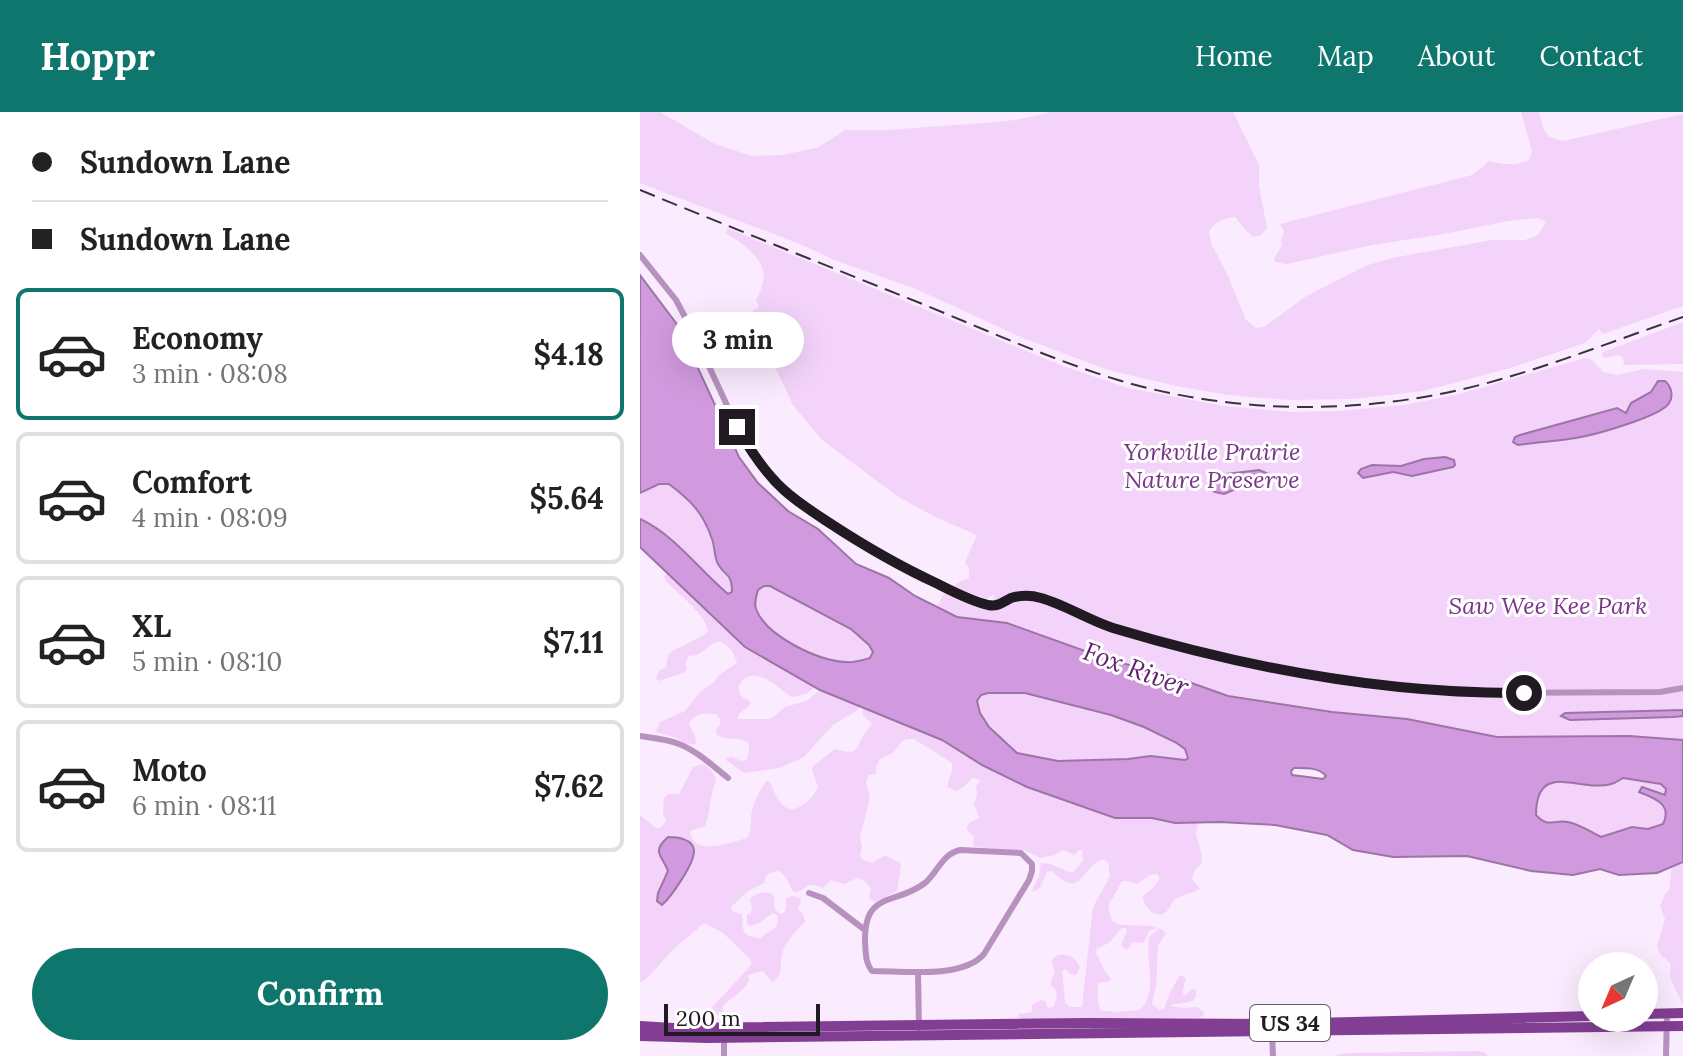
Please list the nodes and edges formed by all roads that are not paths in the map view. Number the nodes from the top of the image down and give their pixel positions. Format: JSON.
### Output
{"nodes":[{"id":1,"x":640,"y":255,"type":"edge"},
{"id":2,"x":1683,"y":688,"type":"edge"},
{"id":3,"x":640,"y":736,"type":"edge"},
{"id":4,"x":728,"y":778,"type":"dead end"},
{"id":5,"x":809,"y":893,"type":"dead end"},
{"id":6,"x":865,"y":930,"type":"junction"},
{"id":7,"x":918,"y":972,"type":"junction"},
{"id":8,"x":1658,"y":1013,"type":"edge"},
{"id":9,"x":1667,"y":1013,"type":"junction"},
{"id":10,"x":1683,"y":1013,"type":"edge"},
{"id":11,"x":1578,"y":1017,"type":"edge"},
{"id":12,"x":640,"y":1026,"type":"edge"},
{"id":13,"x":1668,"y":1026,"type":"junction"},
{"id":14,"x":1683,"y":1026,"type":"edge"},
{"id":15,"x":1272,"y":1028,"type":"junction"},
{"id":16,"x":919,"y":1030,"type":"junction"},
{"id":17,"x":724,"y":1032,"type":"junction"},
{"id":18,"x":640,"y":1036,"type":"edge"},
{"id":19,"x":724,"y":1056,"type":"edge"},
{"id":20,"x":1273,"y":1056,"type":"edge"},
{"id":21,"x":1666,"y":1056,"type":"edge"}],
"edges":[{"from":1,"to":2,"type":"street"},
{"from":3,"to":4,"type":"street"},
{"from":5,"to":6,"type":"street"},
{"from":6,"to":7,"type":"street"},
{"from":6,"to":7,"type":"street"},
{"from":7,"to":16,"type":"street"},
{"from":8,"to":9,"type":"main road"},
{"from":9,"to":10,"type":"main road"},
{"from":9,"to":13,"type":"street"},
{"from":11,"to":15,"type":"main road","number":"US 34"},
{"from":12,"to":17,"type":"main road","number":"US 34"},
{"from":13,"to":14,"type":"main road","number":"US 34"},
{"from":13,"to":15,"type":"main road","number":"US 34"},
{"from":13,"to":21,"type":"street"},
{"from":15,"to":16,"type":"main road","number":"US 34"},
{"from":15,"to":20,"type":"street"},
{"from":16,"to":17,"type":"main road","number":"US 34"},
{"from":17,"to":18,"type":"main road","number":"US 34"},
{"from":17,"to":19,"type":"street"}]}
